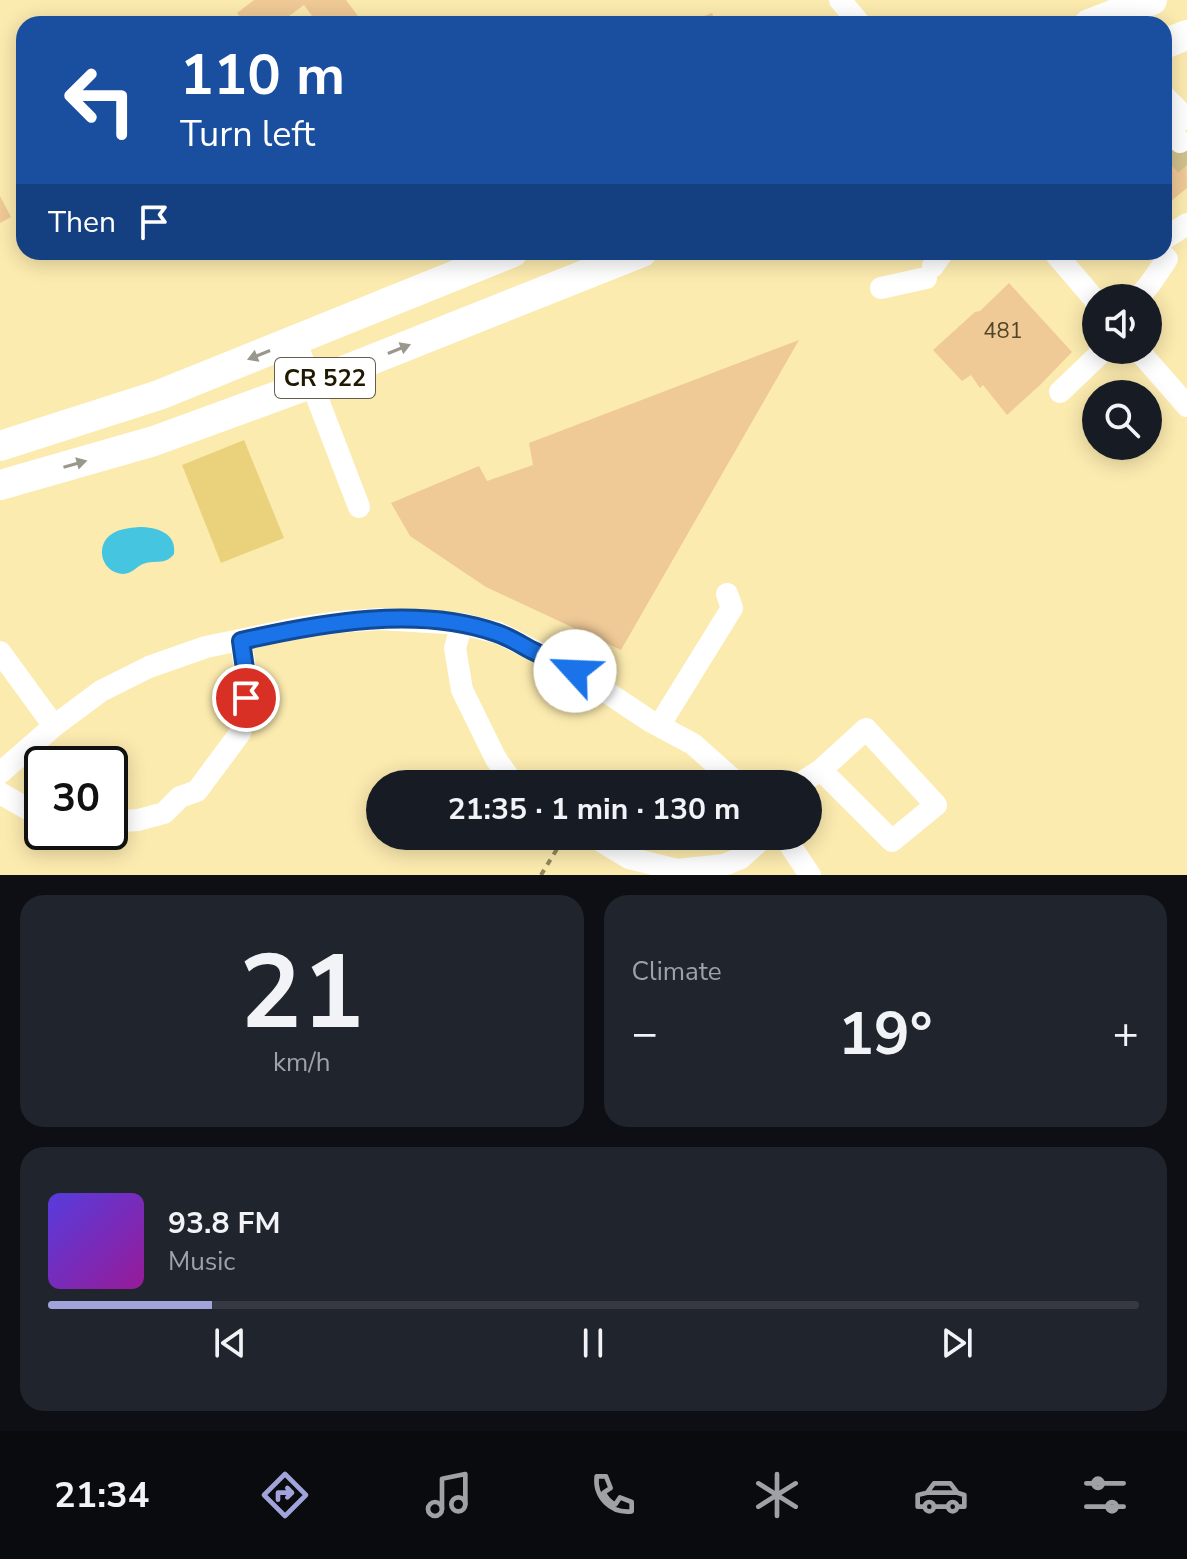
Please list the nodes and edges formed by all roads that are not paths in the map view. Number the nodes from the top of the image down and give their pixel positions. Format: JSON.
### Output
{"nodes":[{"id":1,"x":840,"y":0,"type":"edge"},
{"id":2,"x":1152,"y":0,"type":"edge"},
{"id":3,"x":853,"y":16,"type":"edge"},
{"id":4,"x":1110,"y":16,"type":"edge"},
{"id":5,"x":1172,"y":104,"type":"edge"},
{"id":6,"x":1187,"y":119,"type":"edge"},
{"id":7,"x":1187,"y":224,"type":"edge"},
{"id":8,"x":1172,"y":240,"type":"edge"},
{"id":9,"x":622,"y":260,"type":"edge"},
{"id":10,"x":1061,"y":260,"type":"edge"},
{"id":11,"x":1159,"y":260,"type":"edge"},
{"id":12,"x":462,"y":262,"type":"edge"},
{"id":13,"x":926,"y":278,"type":"dead end"},
{"id":14,"x":1150,"y":284,"type":"edge"},
{"id":15,"x":1082,"y":285,"type":"edge"},
{"id":16,"x":881,"y":288,"type":"dead end"},
{"id":17,"x":295,"y":340,"type":"junction"},
{"id":18,"x":1089,"y":364,"type":"edge"},
{"id":19,"x":1150,"y":364,"type":"edge"},
{"id":20,"x":313,"y":383,"type":"junction"},
{"id":21,"x":1060,"y":392,"type":"dead end"},
{"id":22,"x":1187,"y":406,"type":"edge"},
{"id":23,"x":0,"y":446,"type":"edge"},
{"id":24,"x":0,"y":485,"type":"edge"},
{"id":25,"x":359,"y":507,"type":"dead end"},
{"id":26,"x":727,"y":594,"type":"dead end"},
{"id":27,"x":462,"y":624,"type":"junction"},
{"id":28,"x":241,"y":641,"type":"junction"},
{"id":29,"x":0,"y":652,"type":"edge"},
{"id":30,"x":54,"y":726,"type":"junction"},
{"id":31,"x":659,"y":726,"type":"junction"},
{"id":32,"x":504,"y":770,"type":"edge"},
{"id":33,"x":722,"y":770,"type":"edge"},
{"id":34,"x":821,"y":770,"type":"joint"},
{"id":35,"x":0,"y":773,"type":"edge"},
{"id":36,"x":0,"y":793,"type":"edge"},
{"id":37,"x":24,"y":807,"type":"edge"},
{"id":38,"x":128,"y":821,"type":"edge"},
{"id":39,"x":616,"y":850,"type":"edge"},
{"id":40,"x":750,"y":850,"type":"edge"},
{"id":41,"x":793,"y":850,"type":"edge"},
{"id":42,"x":810,"y":875,"type":"edge"}],
"edges":[{"from":1,"to":3,"type":"street"},
{"from":2,"to":4,"type":"main road"},
{"from":5,"to":6,"type":"street"},
{"from":7,"to":8,"type":"street"},
{"from":20,"to":9,"type":"main road","number":"CR 522","one_way":true},
{"from":10,"to":15,"type":"street"},
{"from":11,"to":14,"type":"street"},
{"from":12,"to":17,"type":"main road","number":"CR 522"},
{"from":13,"to":16,"type":"street"},
{"from":17,"to":20,"type":"street"},
{"from":17,"to":23,"type":"main road","number":"CR 522","one_way":true},
{"from":18,"to":21,"type":"street"},
{"from":19,"to":22,"type":"street"},
{"from":24,"to":20,"type":"main road","number":"CR 522","one_way":true},
{"from":20,"to":25,"type":"street"},
{"from":26,"to":31,"type":"street"},
{"from":27,"to":28,"type":"street"},
{"from":27,"to":31,"type":"street"},
{"from":27,"to":32,"type":"street"},
{"from":28,"to":30,"type":"street"},
{"from":28,"to":38,"type":"street"},
{"from":29,"to":30,"type":"street"},
{"from":30,"to":35,"type":"street"},
{"from":31,"to":33,"type":"street"},
{"from":34,"to":34,"type":"street"},
{"from":36,"to":37,"type":"street"},
{"from":39,"to":40,"type":"street"},
{"from":41,"to":42,"type":"street"}]}
